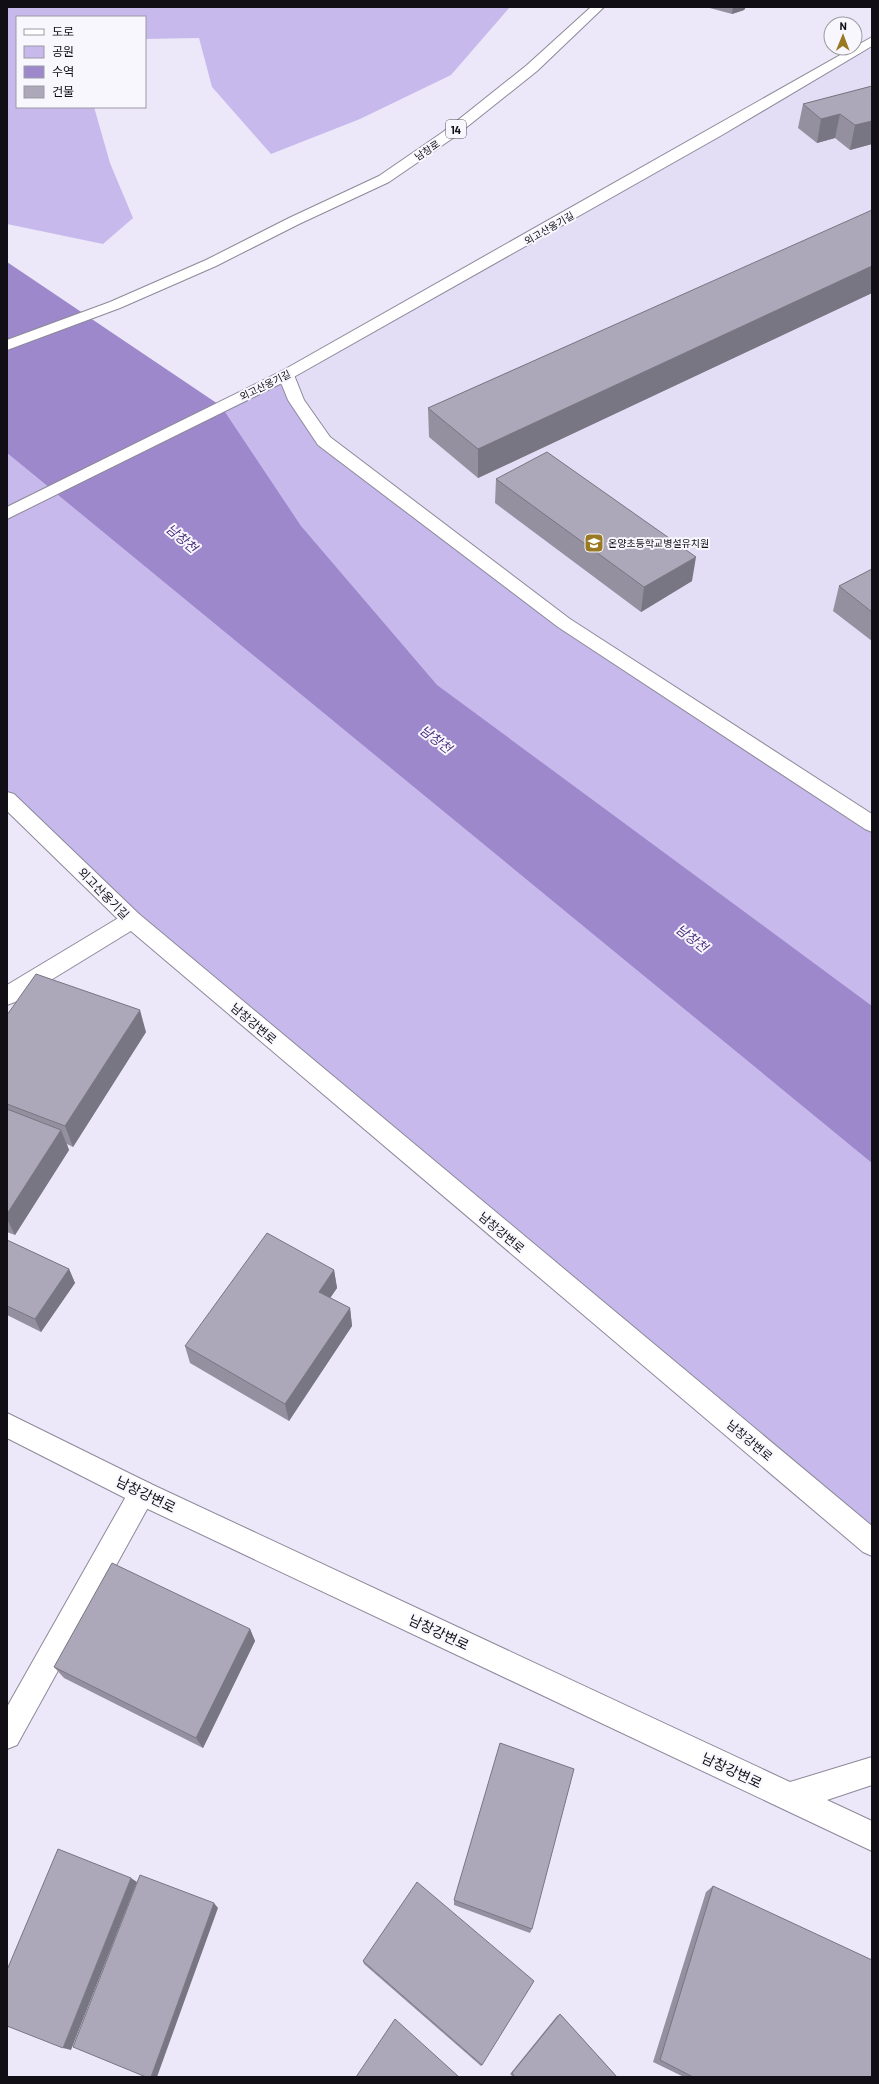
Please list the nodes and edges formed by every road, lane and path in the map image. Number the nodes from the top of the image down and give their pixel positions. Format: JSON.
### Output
{"nodes":[{"id":1,"x":598,"y":7,"type":"edge"},
{"id":2,"x":872,"y":41,"type":"edge"},
{"id":3,"x":7,"y":345,"type":"edge"},
{"id":4,"x":286,"y":375,"type":"junction"},
{"id":5,"x":7,"y":514,"type":"edge"},
{"id":6,"x":7,"y":799,"type":"edge"},
{"id":7,"x":872,"y":824,"type":"edge"},
{"id":8,"x":132,"y":920,"type":"junction"},
{"id":9,"x":7,"y":996,"type":"edge"},
{"id":10,"x":7,"y":1425,"type":"edge"},
{"id":11,"x":142,"y":1493,"type":"junction"},
{"id":12,"x":872,"y":1543,"type":"edge"},
{"id":13,"x":7,"y":1735,"type":"edge"},
{"id":14,"x":872,"y":1771,"type":"edge"},
{"id":15,"x":789,"y":1797,"type":"junction"},
{"id":16,"x":872,"y":1836,"type":"edge"}],
"edges":[{"from":1,"to":3,"type":"street","name":"남창로","number":"14"},
{"from":2,"to":4,"type":"street","name":"외고산옹기길"},
{"from":4,"to":5,"type":"street","name":"외고산옹기길"},
{"from":4,"to":7,"type":"street"},
{"from":6,"to":8,"type":"street","name":"외고산옹기길"},
{"from":8,"to":9,"type":"street","name":"외고산옹기길"},
{"from":8,"to":12,"type":"street","name":"남창강변로"},
{"from":10,"to":11,"type":"street","name":"남창강변로"},
{"from":11,"to":13,"type":"street"},
{"from":11,"to":15,"type":"street","name":"남창강변로"},
{"from":14,"to":15,"type":"street"},
{"from":15,"to":16,"type":"street","name":"남창강변로"}]}
